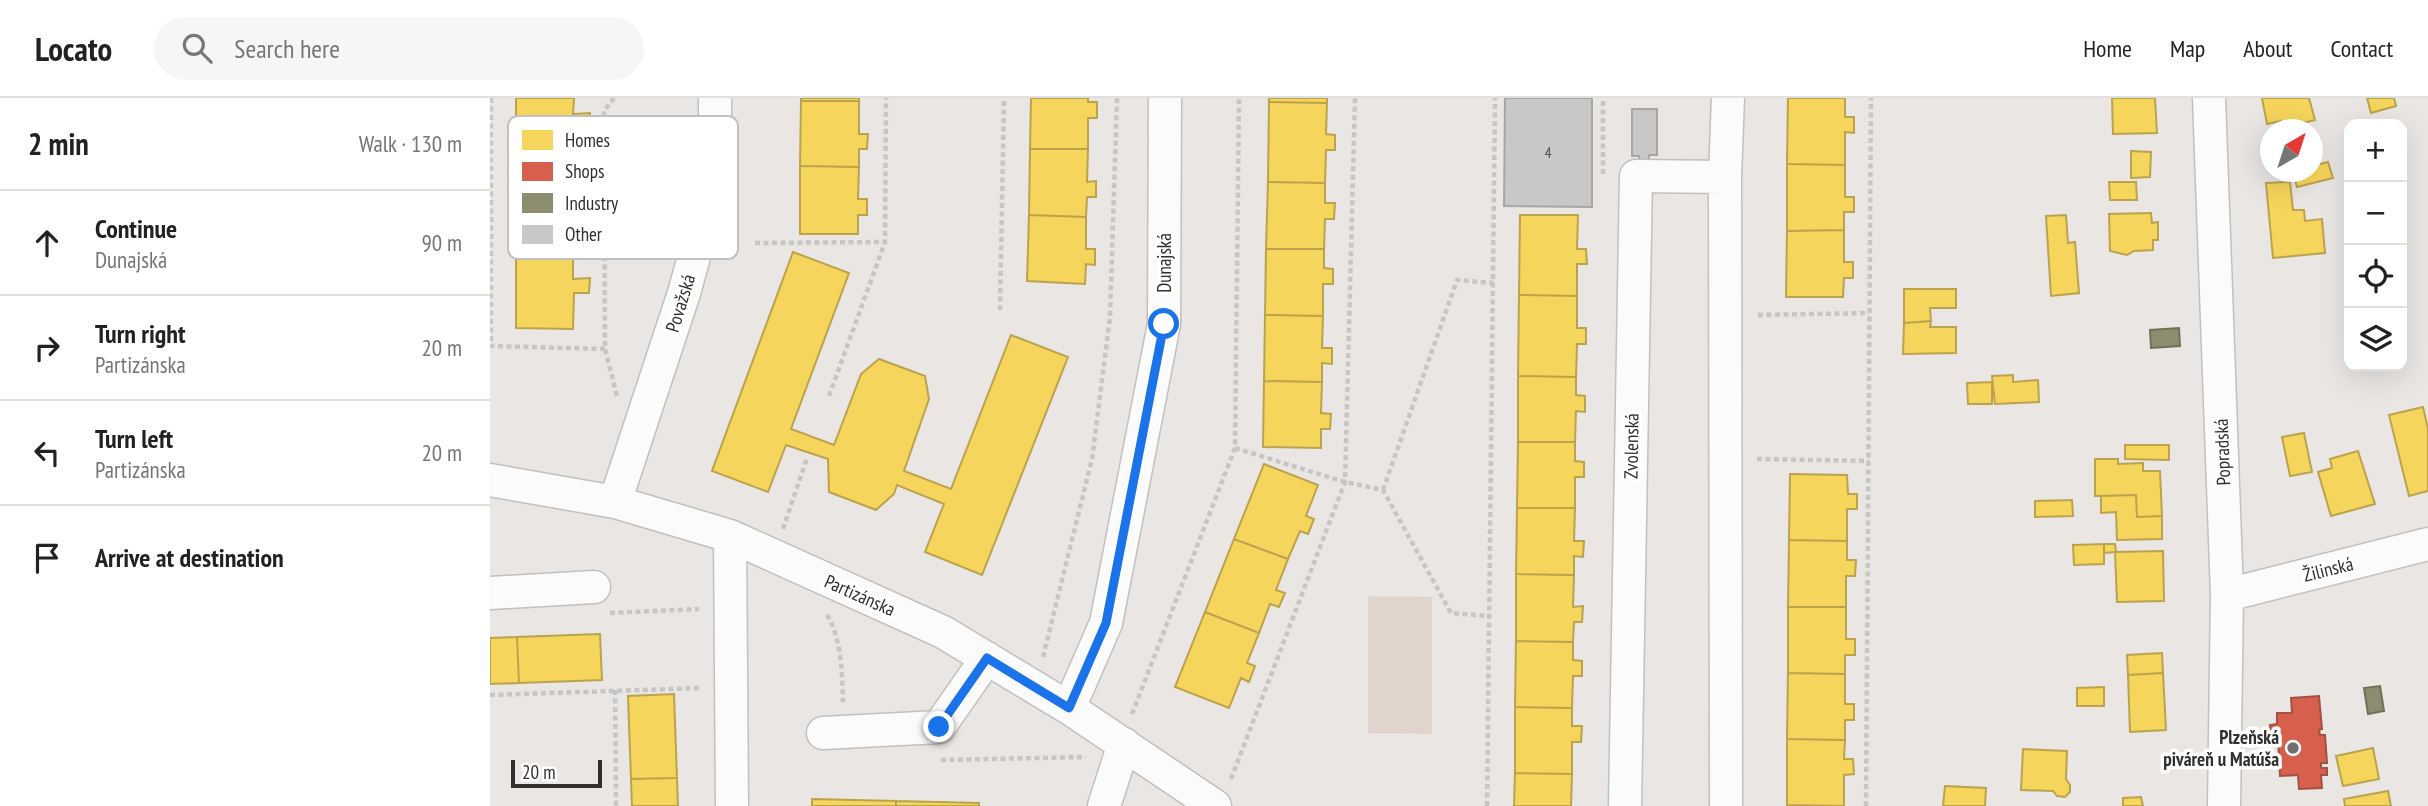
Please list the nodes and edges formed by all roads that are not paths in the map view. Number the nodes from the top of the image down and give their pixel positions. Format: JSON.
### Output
{"nodes":[{"id":1,"x":715,"y":98,"type":"edge"},
{"id":2,"x":1165,"y":98,"type":"edge"},
{"id":3,"x":1728,"y":98,"type":"edge"},
{"id":4,"x":2209,"y":98,"type":"edge"},
{"id":5,"x":715,"y":116,"type":"edge"},
{"id":6,"x":1725,"y":177,"type":"junction"},
{"id":7,"x":693,"y":259,"type":"edge"},
{"id":8,"x":490,"y":480,"type":"edge"},
{"id":9,"x":615,"y":502,"type":"junction"},
{"id":10,"x":730,"y":536,"type":"junction"},
{"id":11,"x":2428,"y":544,"type":"edge"},
{"id":12,"x":594,"y":587,"type":"dead end"},
{"id":13,"x":490,"y":593,"type":"edge"},
{"id":14,"x":2227,"y":595,"type":"junction"},
{"id":15,"x":987,"y":658,"type":"junction"},
{"id":16,"x":1069,"y":708,"type":"junction"},
{"id":17,"x":823,"y":733,"type":"dead end"},
{"id":18,"x":1126,"y":733,"type":"junction"},
{"id":19,"x":1221,"y":797,"type":"edge"},
{"id":20,"x":732,"y":806,"type":"edge"},
{"id":21,"x":1104,"y":806,"type":"edge"},
{"id":22,"x":1625,"y":806,"type":"edge"},
{"id":23,"x":1726,"y":806,"type":"edge"},
{"id":24,"x":2224,"y":806,"type":"edge"}],
"edges":[{"from":1,"to":5,"type":"street","name":"Považská"},
{"from":2,"to":16,"type":"street","name":"Dunajská"},
{"from":3,"to":6,"type":"street"},
{"from":4,"to":14,"type":"street","name":"Popradská"},
{"from":6,"to":22,"type":"street","name":"Zvolenská"},
{"from":6,"to":23,"type":"street"},
{"from":7,"to":9,"type":"street","name":"Považská"},
{"from":8,"to":9,"type":"street","name":"Partizánska"},
{"from":9,"to":10,"type":"street","name":"Partizánska"},
{"from":10,"to":15,"type":"street","name":"Partizánska"},
{"from":10,"to":20,"type":"street"},
{"from":11,"to":14,"type":"street","name":"Žilinská"},
{"from":12,"to":13,"type":"street"},
{"from":14,"to":24,"type":"street","name":"Popradská"},
{"from":15,"to":16,"type":"street","name":"Partizánska"},
{"from":15,"to":17,"type":"street"},
{"from":16,"to":18,"type":"street","name":"Partizánska"},
{"from":18,"to":19,"type":"street","name":"Partizánska"},
{"from":18,"to":21,"type":"street"}]}
